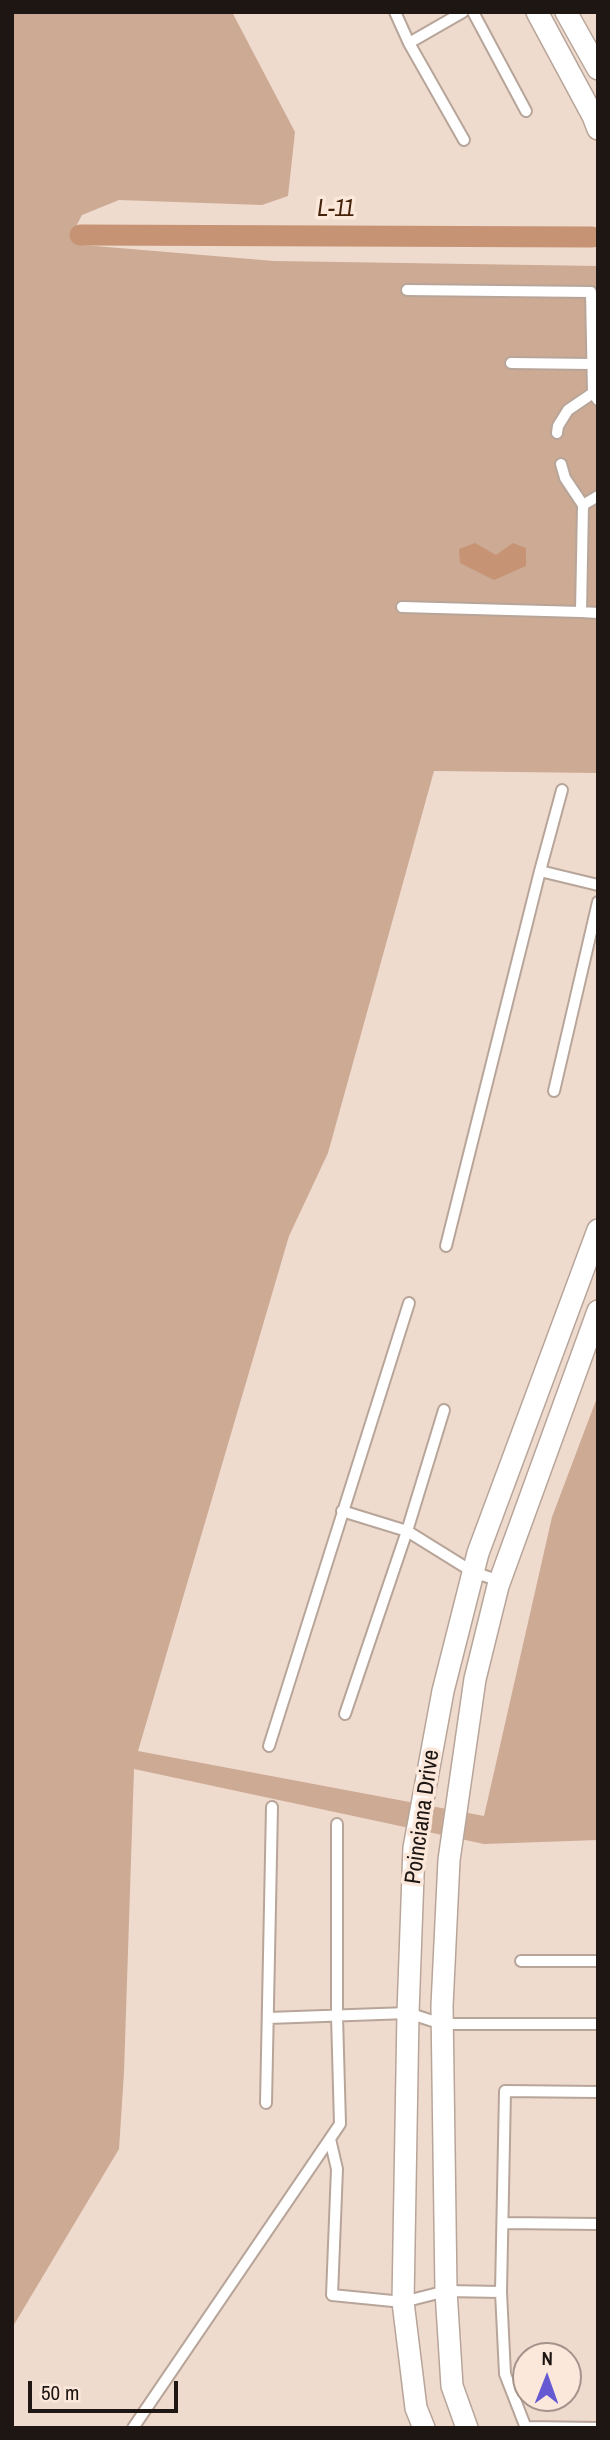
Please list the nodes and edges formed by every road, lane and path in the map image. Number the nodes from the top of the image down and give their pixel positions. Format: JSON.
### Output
{"nodes":[{"id":1,"x":395,"y":12,"type":"edge"},
{"id":2,"x":463,"y":12,"type":"edge"},
{"id":3,"x":472,"y":12,"type":"edge"},
{"id":4,"x":537,"y":12,"type":"edge"},
{"id":5,"x":566,"y":12,"type":"edge"},
{"id":6,"x":409,"y":43,"type":"junction"},
{"id":7,"x":598,"y":69,"type":"edge"},
{"id":8,"x":526,"y":111,"type":"dead end"},
{"id":9,"x":598,"y":129,"type":"edge"},
{"id":10,"x":464,"y":140,"type":"dead end"},
{"id":11,"x":407,"y":290,"type":"dead end"},
{"id":12,"x":511,"y":363,"type":"dead end"},
{"id":13,"x":592,"y":364,"type":"junction"},
{"id":14,"x":595,"y":397,"type":"edge"},
{"id":15,"x":557,"y":433,"type":"dead end"},
{"id":16,"x":561,"y":464,"type":"dead end"},
{"id":17,"x":598,"y":496,"type":"edge"},
{"id":18,"x":583,"y":505,"type":"junction"},
{"id":19,"x":402,"y":607,"type":"dead end"},
{"id":20,"x":581,"y":612,"type":"junction"},
{"id":21,"x":598,"y":613,"type":"edge"},
{"id":22,"x":562,"y":790,"type":"dead end"},
{"id":23,"x":540,"y":871,"type":"junction"},
{"id":24,"x":598,"y":885,"type":"edge"},
{"id":25,"x":598,"y":902,"type":"edge"},
{"id":26,"x":554,"y":1091,"type":"dead end"},
{"id":27,"x":598,"y":1230,"type":"edge"},
{"id":28,"x":446,"y":1246,"type":"dead end"},
{"id":29,"x":409,"y":1303,"type":"dead end"},
{"id":30,"x":598,"y":1311,"type":"edge"},
{"id":31,"x":444,"y":1410,"type":"dead end"},
{"id":32,"x":342,"y":1511,"type":"junction"},
{"id":33,"x":407,"y":1531,"type":"junction"},
{"id":34,"x":473,"y":1572,"type":"junction"},
{"id":35,"x":500,"y":1581,"type":"junction"},
{"id":36,"x":345,"y":1714,"type":"dead end"},
{"id":37,"x":269,"y":1746,"type":"dead end"},
{"id":38,"x":272,"y":1807,"type":"dead end"},
{"id":39,"x":337,"y":1824,"type":"dead end"},
{"id":40,"x":521,"y":1961,"type":"dead end"},
{"id":41,"x":598,"y":1961,"type":"edge"},
{"id":42,"x":408,"y":2013,"type":"junction"},
{"id":43,"x":337,"y":2016,"type":"junction"},
{"id":44,"x":268,"y":2018,"type":"junction"},
{"id":45,"x":442,"y":2024,"type":"junction"},
{"id":46,"x":598,"y":2024,"type":"edge"},
{"id":47,"x":598,"y":2092,"type":"edge"},
{"id":48,"x":266,"y":2103,"type":"dead end"},
{"id":49,"x":330,"y":2139,"type":"junction"},
{"id":50,"x":503,"y":2223,"type":"junction"},
{"id":51,"x":598,"y":2224,"type":"edge"},
{"id":52,"x":446,"y":2291,"type":"junction"},
{"id":53,"x":501,"y":2292,"type":"junction"},
{"id":54,"x":403,"y":2302,"type":"junction"},
{"id":55,"x":526,"y":2427,"type":"edge"},
{"id":56,"x":132,"y":2428,"type":"edge"},
{"id":57,"x":424,"y":2428,"type":"edge"},
{"id":58,"x":467,"y":2428,"type":"edge"},
{"id":59,"x":598,"y":2428,"type":"edge"}],
"edges":[{"from":1,"to":6,"type":"lane"},
{"from":2,"to":6,"type":"lane"},
{"from":3,"to":8,"type":"lane"},
{"from":4,"to":9,"type":"street"},
{"from":5,"to":7,"type":"street"},
{"from":6,"to":10,"type":"lane"},
{"from":11,"to":13,"type":"lane"},
{"from":12,"to":13,"type":"lane"},
{"from":13,"to":14,"type":"lane"},
{"from":14,"to":15,"type":"lane"},
{"from":16,"to":18,"type":"lane"},
{"from":17,"to":18,"type":"lane"},
{"from":18,"to":20,"type":"lane"},
{"from":19,"to":20,"type":"lane"},
{"from":20,"to":21,"type":"lane"},
{"from":22,"to":23,"type":"lane"},
{"from":23,"to":24,"type":"lane"},
{"from":23,"to":28,"type":"lane"},
{"from":25,"to":26,"type":"lane"},
{"from":27,"to":34,"type":"street","name":"Poinciana Drive"},
{"from":29,"to":32,"type":"lane"},
{"from":30,"to":35,"type":"street","name":"Poinciana Drive"},
{"from":31,"to":33,"type":"lane"},
{"from":32,"to":33,"type":"lane"},
{"from":32,"to":37,"type":"lane"},
{"from":33,"to":34,"type":"lane"},
{"from":33,"to":36,"type":"lane"},
{"from":34,"to":35,"type":"lane"},
{"from":34,"to":42,"type":"street","name":"Poinciana Drive"},
{"from":35,"to":45,"type":"street","name":"Poinciana Drive"},
{"from":38,"to":44,"type":"lane"},
{"from":39,"to":43,"type":"lane"},
{"from":40,"to":41,"type":"lane"},
{"from":42,"to":43,"type":"lane"},
{"from":42,"to":45,"type":"lane"},
{"from":42,"to":54,"type":"street","name":"Poinciana Drive"},
{"from":43,"to":44,"type":"lane"},
{"from":43,"to":49,"type":"lane"},
{"from":44,"to":48,"type":"lane"},
{"from":45,"to":46,"type":"lane"},
{"from":45,"to":52,"type":"street","name":"Poinciana Drive"},
{"from":47,"to":50,"type":"lane"},
{"from":49,"to":54,"type":"lane"},
{"from":49,"to":56,"type":"lane"},
{"from":50,"to":51,"type":"lane"},
{"from":50,"to":53,"type":"lane"},
{"from":52,"to":53,"type":"lane"},
{"from":52,"to":54,"type":"lane"},
{"from":52,"to":58,"type":"street","name":"Poinciana Drive"},
{"from":53,"to":55,"type":"lane"},
{"from":54,"to":57,"type":"street","name":"Poinciana Drive"},
{"from":55,"to":59,"type":"lane"}]}
